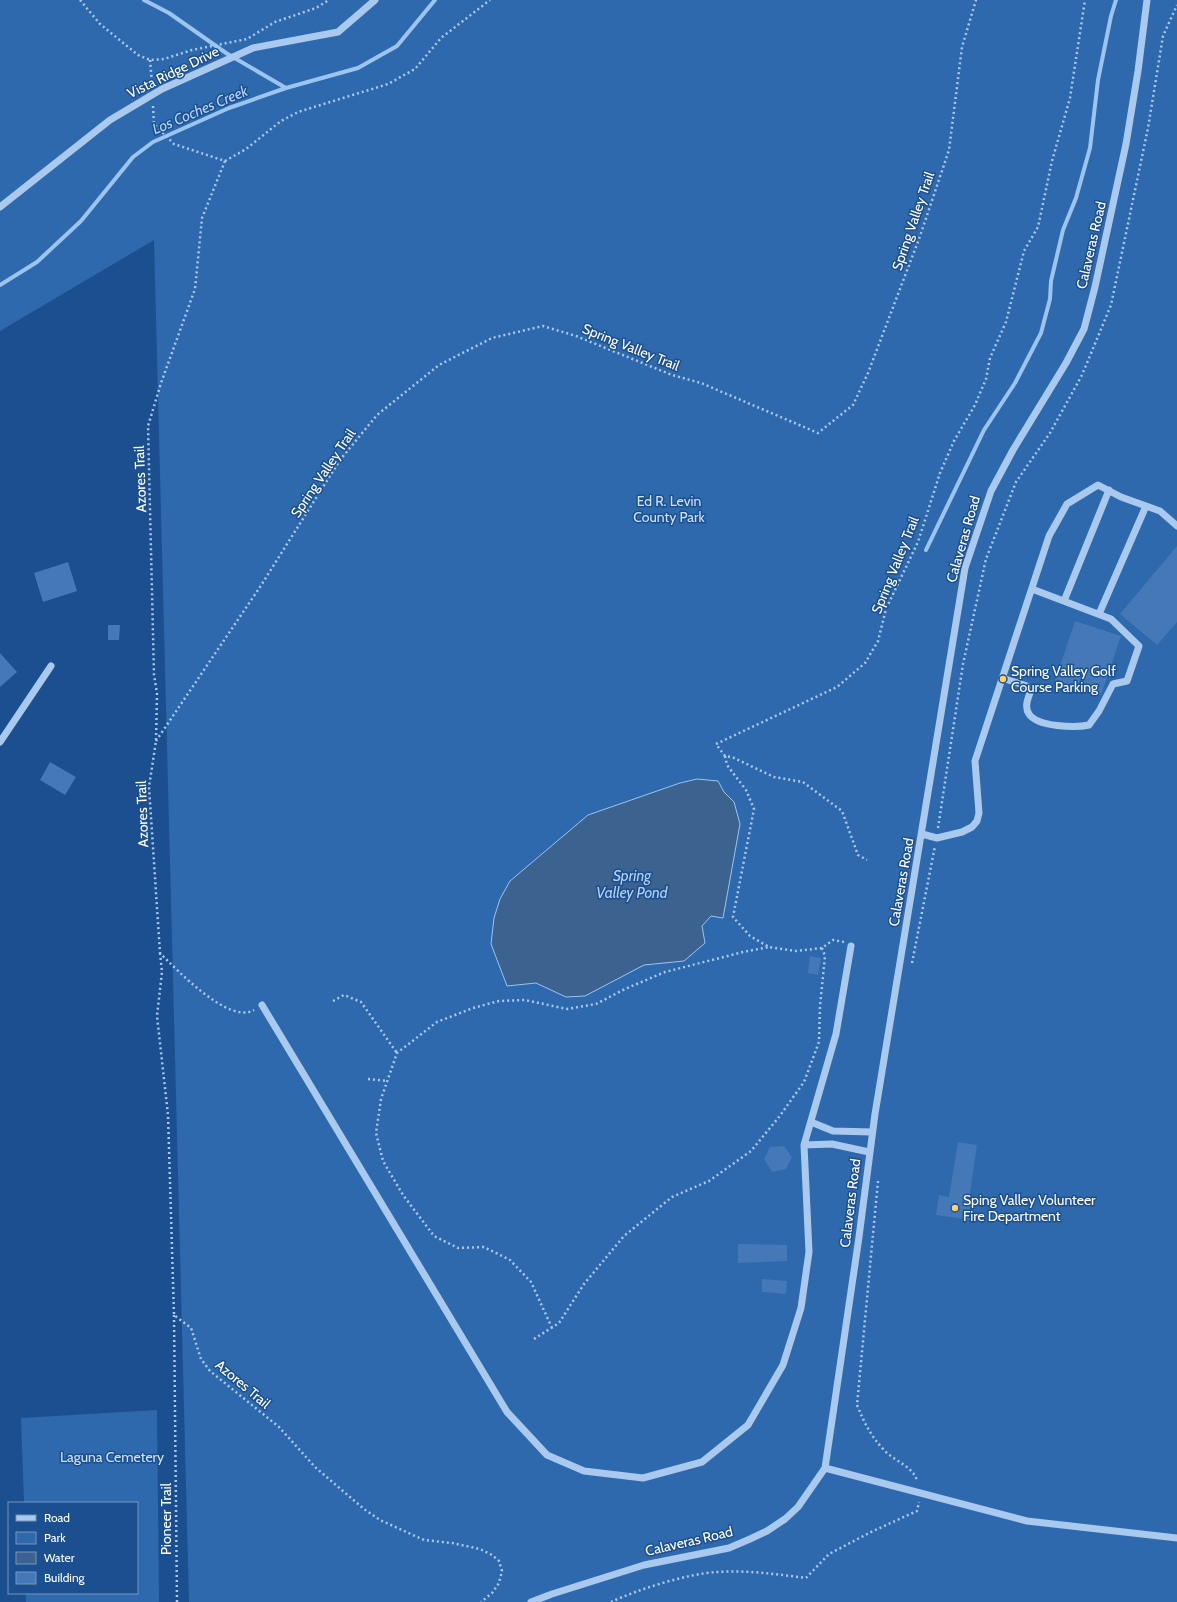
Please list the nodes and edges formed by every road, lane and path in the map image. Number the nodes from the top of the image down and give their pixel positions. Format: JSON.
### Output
{"nodes":[{"id":1,"x":80,"y":0,"type":"edge"},
{"id":2,"x":329,"y":0,"type":"edge"},
{"id":3,"x":375,"y":0,"type":"edge"},
{"id":4,"x":490,"y":0,"type":"edge"},
{"id":5,"x":976,"y":0,"type":"edge"},
{"id":6,"x":1085,"y":0,"type":"edge"},
{"id":7,"x":1147,"y":0,"type":"edge"},
{"id":8,"x":150,"y":60,"type":"junction"},
{"id":9,"x":153,"y":94,"type":"junction"},
{"id":10,"x":225,"y":161,"type":"junction"},
{"id":11,"x":0,"y":206,"type":"edge"},
{"id":12,"x":1109,"y":490,"type":"junction"},
{"id":13,"x":1146,"y":506,"type":"junction"},
{"id":14,"x":1177,"y":526,"type":"edge"},
{"id":15,"x":1032,"y":588,"type":"junction"},
{"id":16,"x":1064,"y":601,"type":"junction"},
{"id":17,"x":1099,"y":614,"type":"junction"},
{"id":18,"x":51,"y":666,"type":"dead end"},
{"id":19,"x":1002,"y":678,"type":"junction"},
{"id":20,"x":156,"y":741,"type":"junction"},
{"id":21,"x":0,"y":742,"type":"edge"},
{"id":22,"x":725,"y":756,"type":"junction"},
{"id":23,"x":922,"y":834,"type":"junction"},
{"id":24,"x":867,"y":860,"type":"dead end"},
{"id":25,"x":848,"y":944,"type":"joint"},
{"id":26,"x":769,"y":947,"type":"junction"},
{"id":27,"x":822,"y":948,"type":"junction"},
{"id":28,"x":160,"y":953,"type":"junction"},
{"id":29,"x":333,"y":1001,"type":"dead end"},
{"id":30,"x":262,"y":1005,"type":"joint"},
{"id":31,"x":397,"y":1053,"type":"junction"},
{"id":32,"x":368,"y":1079,"type":"dead end"},
{"id":33,"x":387,"y":1081,"type":"junction"},
{"id":34,"x":811,"y":1122,"type":"junction"},
{"id":35,"x":872,"y":1132,"type":"junction"},
{"id":36,"x":804,"y":1145,"type":"junction"},
{"id":37,"x":869,"y":1152,"type":"junction"},
{"id":38,"x":174,"y":1315,"type":"junction"},
{"id":39,"x":552,"y":1328,"type":"junction"},
{"id":40,"x":534,"y":1339,"type":"dead end"},
{"id":41,"x":825,"y":1468,"type":"junction"},
{"id":42,"x":921,"y":1494,"type":"junction"},
{"id":43,"x":1177,"y":1538,"type":"edge"},
{"id":44,"x":177,"y":1602,"type":"edge"},
{"id":45,"x":481,"y":1602,"type":"edge"},
{"id":46,"x":531,"y":1602,"type":"edge"},
{"id":47,"x":611,"y":1602,"type":"edge"}],
"edges":[{"from":1,"to":8,"type":"path"},
{"from":2,"to":8,"type":"path"},
{"from":3,"to":9,"type":"street","name":"Vista Ridge Drive"},
{"from":4,"to":10,"type":"path"},
{"from":5,"to":20,"type":"path","name":"Spring Valley Trail"},
{"from":6,"to":22,"type":"path","name":"Spring Valley Trail"},
{"from":7,"to":23,"type":"street","name":"Calaveras Road"},
{"from":8,"to":9,"type":"path"},
{"from":9,"to":10,"type":"path"},
{"from":9,"to":11,"type":"street","name":"Vista Ridge Drive"},
{"from":10,"to":20,"type":"path","name":"Azores Trail"},
{"from":12,"to":13,"type":"street"},
{"from":12,"to":15,"type":"street"},
{"from":12,"to":16,"type":"street"},
{"from":13,"to":14,"type":"street"},
{"from":13,"to":17,"type":"street"},
{"from":15,"to":16,"type":"street"},
{"from":15,"to":19,"type":"street"},
{"from":16,"to":17,"type":"street"},
{"from":17,"to":19,"type":"street"},
{"from":18,"to":21,"type":"street"},
{"from":19,"to":23,"type":"street"},
{"from":20,"to":28,"type":"path","name":"Azores Trail"},
{"from":22,"to":24,"type":"path"},
{"from":22,"to":26,"type":"path"},
{"from":23,"to":35,"type":"street","name":"Calaveras Road"},
{"from":25,"to":27,"type":"path"},
{"from":25,"to":34,"type":"street"},
{"from":26,"to":27,"type":"path"},
{"from":26,"to":31,"type":"path"},
{"from":27,"to":39,"type":"path"},
{"from":28,"to":30,"type":"path"},
{"from":28,"to":38,"type":"path","name":"Azores Trail"},
{"from":29,"to":31,"type":"path"},
{"from":30,"to":36,"type":"street"},
{"from":31,"to":33,"type":"path"},
{"from":32,"to":33,"type":"path"},
{"from":33,"to":39,"type":"path"},
{"from":34,"to":35,"type":"street"},
{"from":34,"to":36,"type":"street"},
{"from":35,"to":37,"type":"street","name":"Calaveras Road"},
{"from":36,"to":37,"type":"street"},
{"from":37,"to":41,"type":"street","name":"Calaveras Road"},
{"from":38,"to":44,"type":"path","name":"Pioneer Trail"},
{"from":38,"to":45,"type":"path","name":"Azores Trail"},
{"from":39,"to":40,"type":"path"},
{"from":41,"to":42,"type":"street"},
{"from":41,"to":46,"type":"street","name":"Calaveras Road"},
{"from":42,"to":43,"type":"street"},
{"from":42,"to":47,"type":"path"}]}
